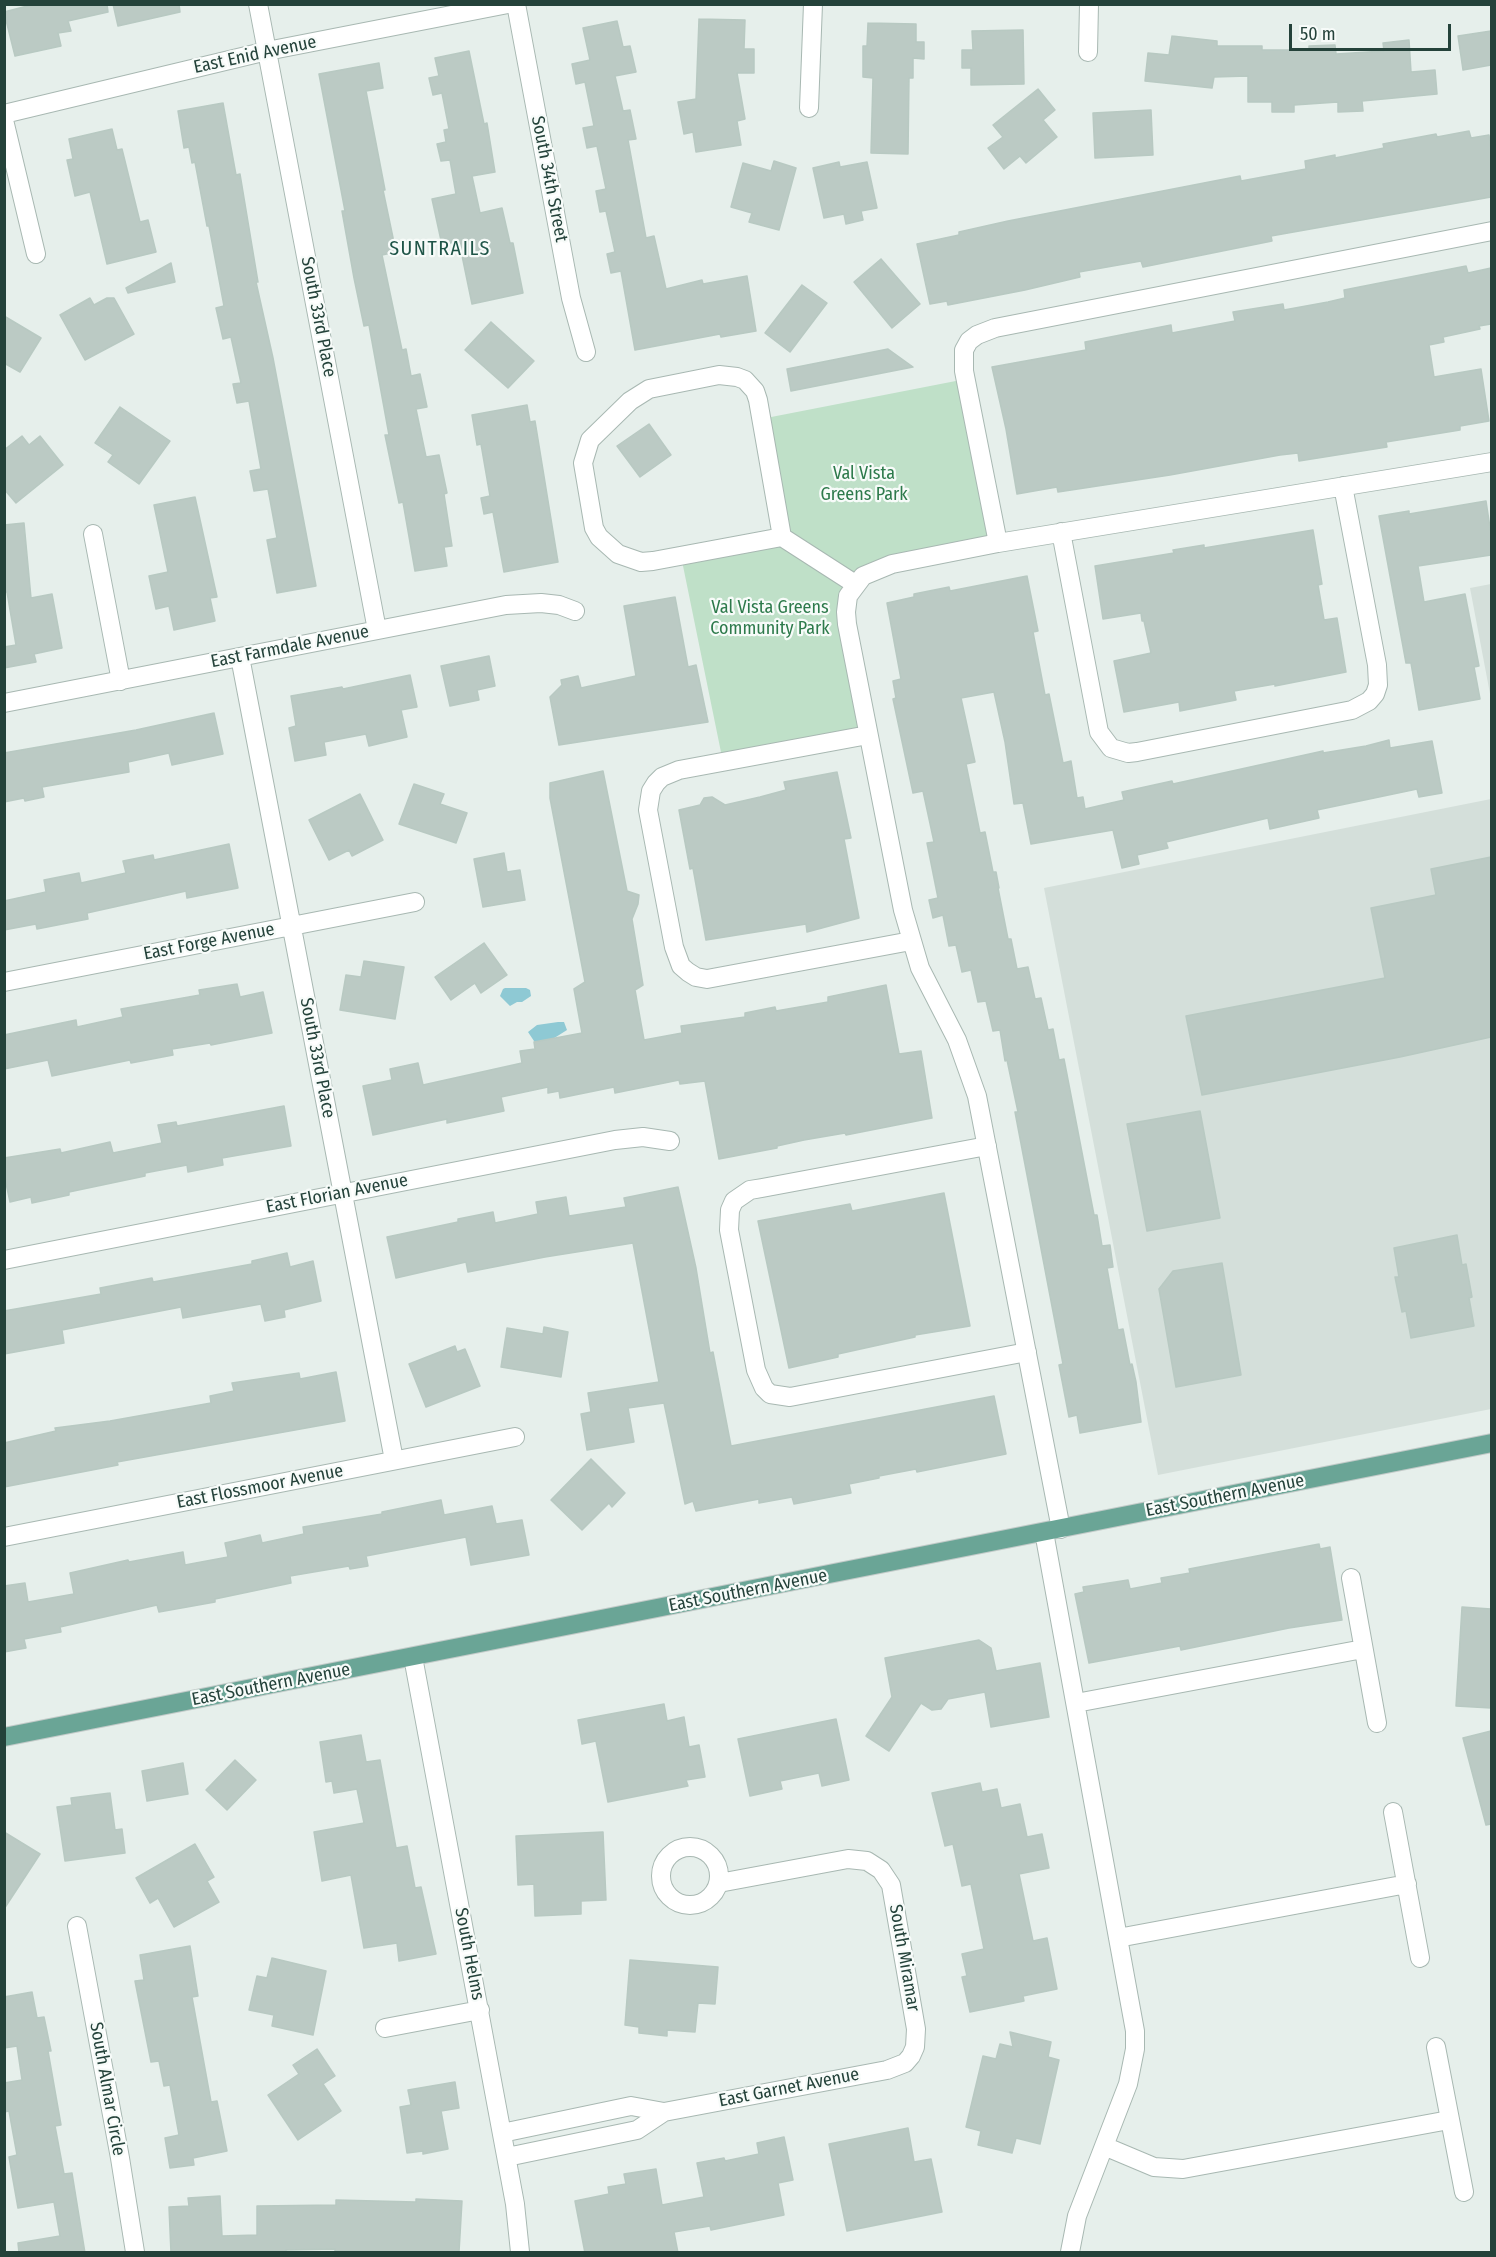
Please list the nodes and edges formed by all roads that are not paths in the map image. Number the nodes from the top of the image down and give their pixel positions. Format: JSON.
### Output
{"nodes":[{"id":1,"x":258,"y":4,"type":"edge"},
{"id":2,"x":508,"y":4,"type":"edge"},
{"id":3,"x":516,"y":4,"type":"edge"},
{"id":4,"x":813,"y":4,"type":"edge"},
{"id":5,"x":1089,"y":4,"type":"edge"},
{"id":6,"x":267,"y":51,"type":"junction"},
{"id":7,"x":1088,"y":52,"type":"dead end"},
{"id":8,"x":808,"y":108,"type":"dead end"},
{"id":9,"x":4,"y":114,"type":"edge"},
{"id":10,"x":4,"y":120,"type":"edge"},
{"id":11,"x":1491,"y":231,"type":"edge"},
{"id":12,"x":36,"y":254,"type":"dead end"},
{"id":13,"x":586,"y":352,"type":"dead end"},
{"id":14,"x":1491,"y":462,"type":"edge"},
{"id":15,"x":1343,"y":486,"type":"junction"},
{"id":16,"x":1061,"y":532,"type":"junction"},
{"id":17,"x":93,"y":534,"type":"dead end"},
{"id":18,"x":782,"y":537,"type":"junction"},
{"id":19,"x":998,"y":543,"type":"junction"},
{"id":20,"x":855,"y":584,"type":"junction"},
{"id":21,"x":575,"y":611,"type":"dead end"},
{"id":22,"x":378,"y":630,"type":"junction"},
{"id":23,"x":240,"y":657,"type":"junction"},
{"id":24,"x":121,"y":681,"type":"junction"},
{"id":25,"x":4,"y":703,"type":"edge"},
{"id":26,"x":868,"y":735,"type":"junction"},
{"id":27,"x":415,"y":902,"type":"dead end"},
{"id":28,"x":292,"y":926,"type":"junction"},
{"id":29,"x":911,"y":941,"type":"junction"},
{"id":30,"x":4,"y":982,"type":"edge"},
{"id":31,"x":670,"y":1141,"type":"dead end"},
{"id":32,"x":987,"y":1146,"type":"junction"},
{"id":33,"x":343,"y":1193,"type":"junction"},
{"id":34,"x":4,"y":1260,"type":"edge"},
{"id":35,"x":1027,"y":1352,"type":"junction"},
{"id":36,"x":516,"y":1437,"type":"dead end"},
{"id":37,"x":1491,"y":1443,"type":"edge"},
{"id":38,"x":394,"y":1460,"type":"junction"},
{"id":39,"x":1052,"y":1531,"type":"junction"},
{"id":40,"x":4,"y":1538,"type":"edge"},
{"id":41,"x":1351,"y":1578,"type":"dead end"},
{"id":42,"x":1363,"y":1649,"type":"junction"},
{"id":43,"x":413,"y":1657,"type":"junction"},
{"id":44,"x":1076,"y":1703,"type":"junction"},
{"id":45,"x":1377,"y":1723,"type":"dead end"},
{"id":46,"x":4,"y":1737,"type":"edge"},
{"id":47,"x":1393,"y":1812,"type":"dead end"},
{"id":48,"x":719,"y":1883,"type":"dead end"},
{"id":49,"x":1407,"y":1884,"type":"junction"},
{"id":50,"x":77,"y":1926,"type":"dead end"},
{"id":51,"x":1118,"y":1938,"type":"junction"},
{"id":52,"x":1420,"y":1958,"type":"dead end"},
{"id":53,"x":480,"y":2010,"type":"junction"},
{"id":54,"x":385,"y":2028,"type":"dead end"},
{"id":55,"x":1436,"y":2047,"type":"dead end"},
{"id":56,"x":911,"y":2056,"type":"joint"},
{"id":57,"x":664,"y":2112,"type":"junction"},
{"id":58,"x":1449,"y":2120,"type":"junction"},
{"id":59,"x":502,"y":2133,"type":"junction"},
{"id":60,"x":1104,"y":2146,"type":"junction"},
{"id":61,"x":507,"y":2157,"type":"junction"},
{"id":62,"x":1464,"y":2192,"type":"dead end"},
{"id":63,"x":135,"y":2253,"type":"edge"},
{"id":64,"x":520,"y":2253,"type":"edge"},
{"id":65,"x":1070,"y":2253,"type":"edge"}],
"edges":[{"from":1,"to":6,"type":"street","name":"South 33rd Place"},
{"from":2,"to":6,"type":"street","name":"East Enid Avenue"},
{"from":3,"to":13,"type":"street","name":"South 34th Street"},
{"from":4,"to":8,"type":"street"},
{"from":5,"to":7,"type":"street"},
{"from":6,"to":9,"type":"street","name":"East Enid Avenue"},
{"from":6,"to":22,"type":"street","name":"South 33rd Place"},
{"from":10,"to":12,"type":"street"},
{"from":11,"to":19,"type":"street"},
{"from":14,"to":15,"type":"street"},
{"from":15,"to":16,"type":"street"},
{"from":15,"to":16,"type":"street"},
{"from":16,"to":19,"type":"street"},
{"from":17,"to":24,"type":"street"},
{"from":18,"to":18,"type":"street"},
{"from":18,"to":20,"type":"street"},
{"from":19,"to":20,"type":"street"},
{"from":20,"to":26,"type":"street"},
{"from":21,"to":22,"type":"street","name":"East Farmdale Avenue"},
{"from":22,"to":23,"type":"street","name":"East Farmdale Avenue"},
{"from":23,"to":24,"type":"street","name":"East Farmdale Avenue"},
{"from":23,"to":28,"type":"street","name":"South 33rd Place"},
{"from":24,"to":25,"type":"street","name":"East Farmdale Avenue"},
{"from":26,"to":29,"type":"street"},
{"from":26,"to":29,"type":"street"},
{"from":27,"to":28,"type":"street","name":"East Forge Avenue"},
{"from":28,"to":30,"type":"street","name":"East Forge Avenue"},
{"from":28,"to":33,"type":"street","name":"South 33rd Place"},
{"from":29,"to":32,"type":"street"},
{"from":31,"to":33,"type":"street","name":"East Florian Avenue"},
{"from":32,"to":35,"type":"street"},
{"from":32,"to":35,"type":"street"},
{"from":33,"to":34,"type":"street","name":"East Florian Avenue"},
{"from":33,"to":38,"type":"street","name":"South 33rd Place"},
{"from":35,"to":39,"type":"street"},
{"from":36,"to":38,"type":"street","name":"East Flossmoor Avenue"},
{"from":37,"to":39,"type":"main road","name":"East Southern Avenue"},
{"from":38,"to":40,"type":"street","name":"East Flossmoor Avenue"},
{"from":39,"to":43,"type":"main road","name":"East Southern Avenue"},
{"from":39,"to":44,"type":"street"},
{"from":41,"to":42,"type":"street"},
{"from":42,"to":44,"type":"street"},
{"from":42,"to":45,"type":"street"},
{"from":43,"to":46,"type":"main road","name":"East Southern Avenue"},
{"from":43,"to":53,"type":"street","name":"South Helms"},
{"from":44,"to":51,"type":"street"},
{"from":47,"to":49,"type":"street"},
{"from":48,"to":56,"type":"street","name":"South Miramar"},
{"from":49,"to":51,"type":"street"},
{"from":49,"to":52,"type":"street"},
{"from":50,"to":63,"type":"street","name":"South Almar Circle"},
{"from":51,"to":60,"type":"street"},
{"from":53,"to":54,"type":"street"},
{"from":53,"to":59,"type":"street","name":"South Helms"},
{"from":55,"to":58,"type":"street"},
{"from":56,"to":57,"type":"street","name":"East Garnet Avenue"},
{"from":57,"to":59,"type":"street","name":"East Garnet Avenue"},
{"from":57,"to":61,"type":"street","name":"East Garnet Avenue"},
{"from":58,"to":60,"type":"street"},
{"from":58,"to":62,"type":"street"},
{"from":59,"to":61,"type":"street","name":"South Helms"},
{"from":60,"to":65,"type":"street"},
{"from":61,"to":64,"type":"street","name":"South Helms"}]}
